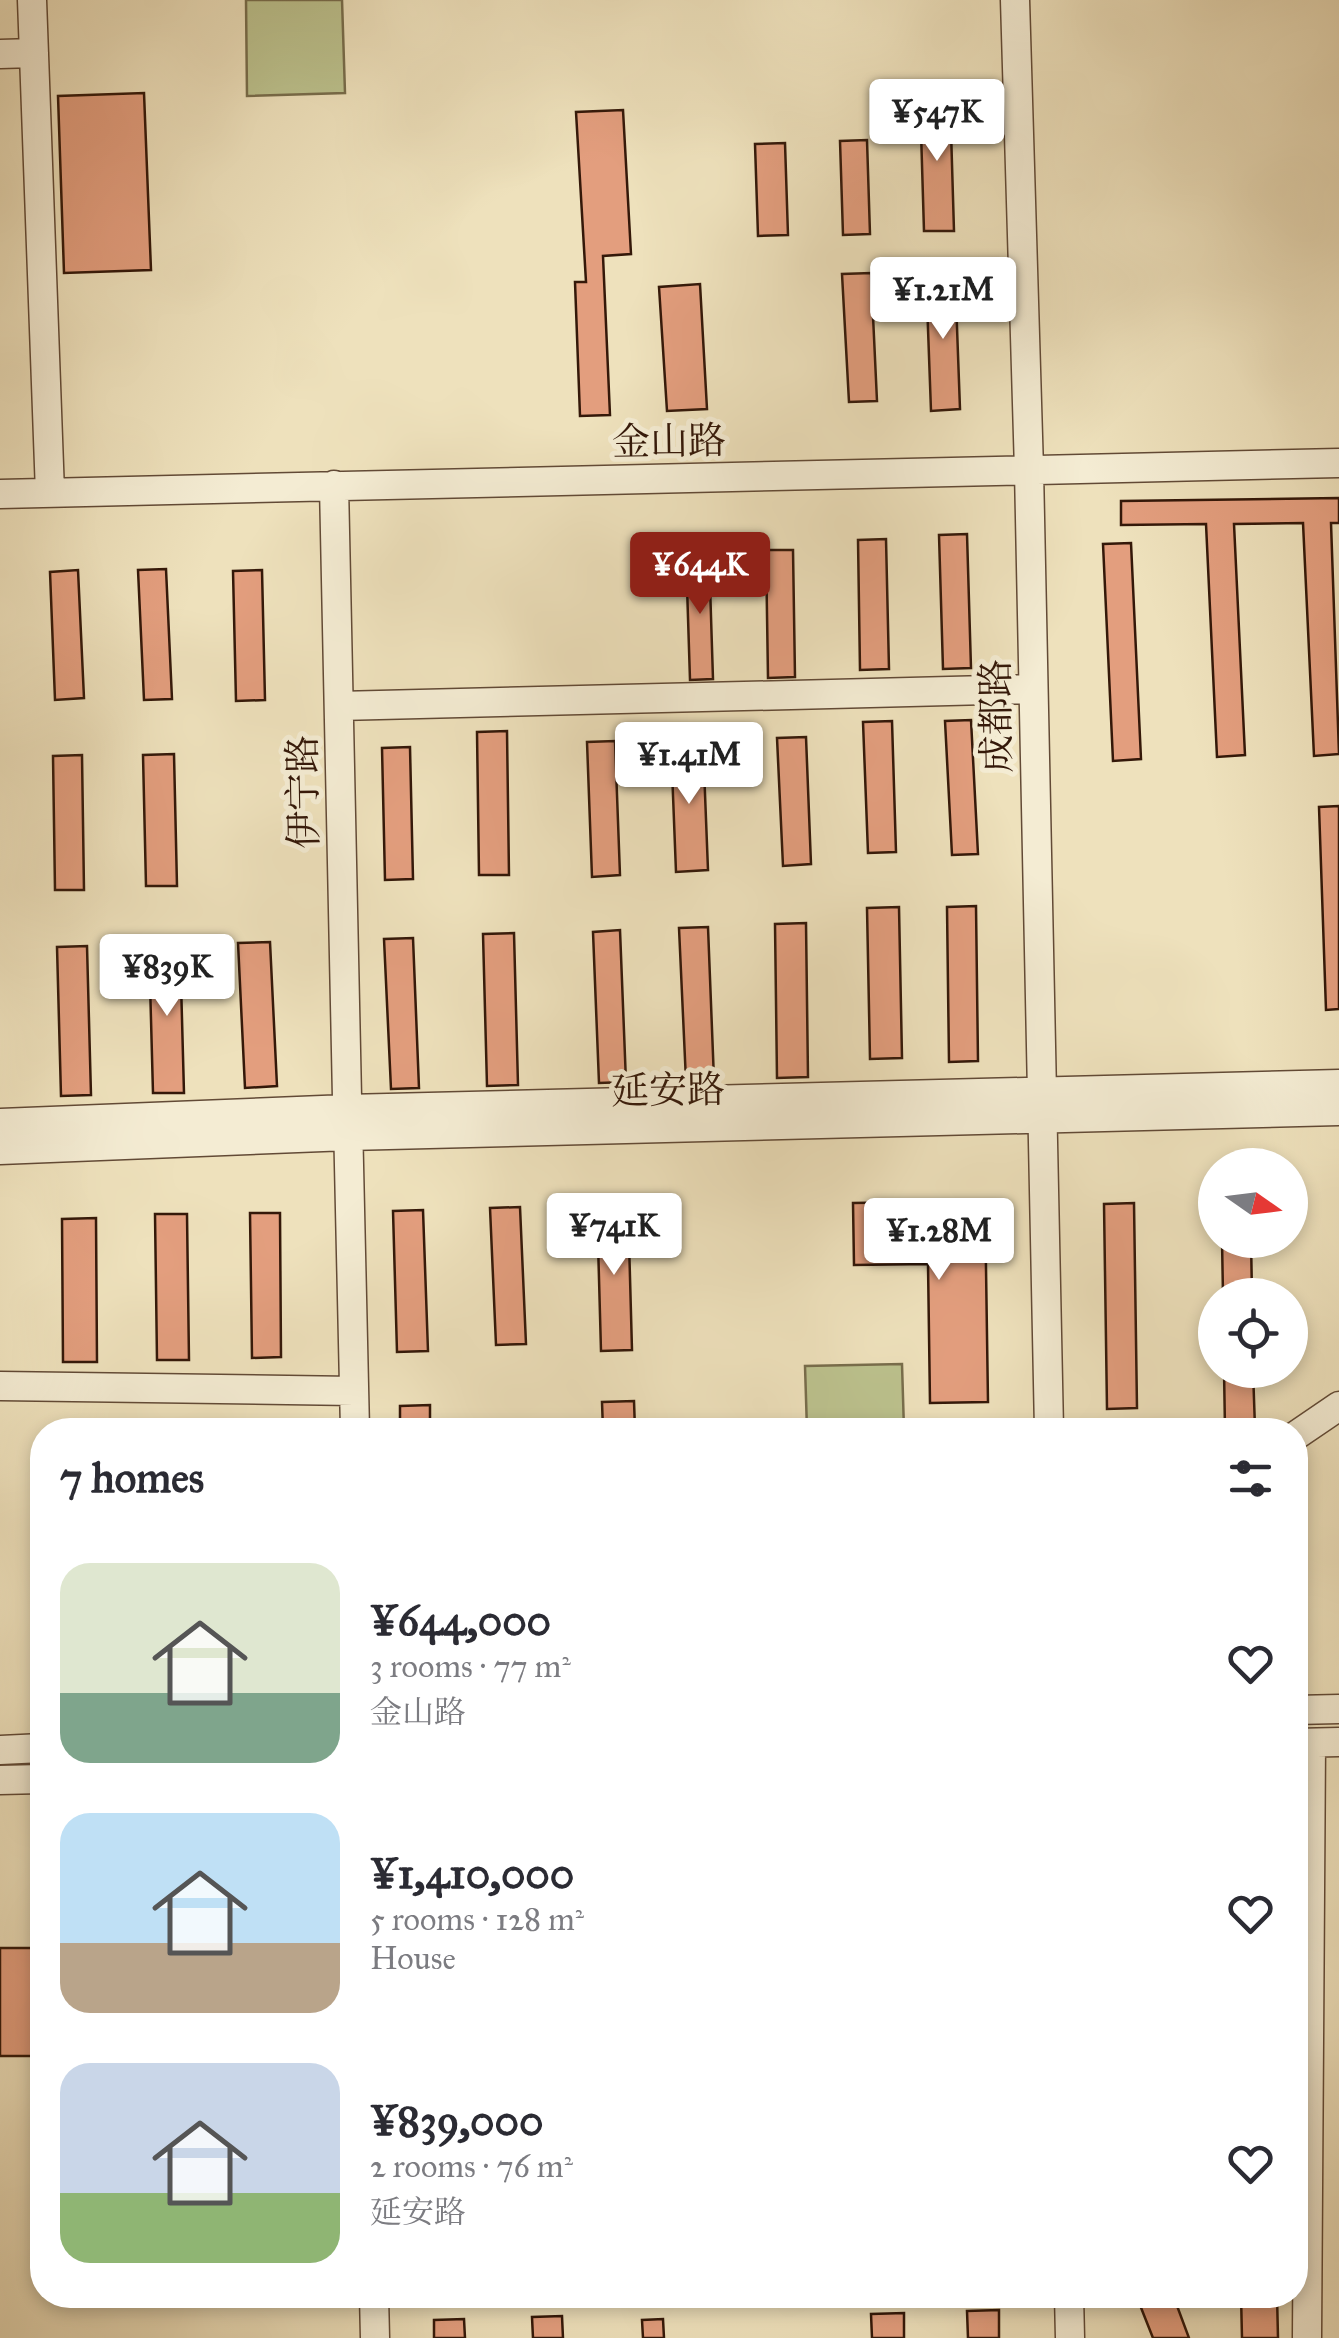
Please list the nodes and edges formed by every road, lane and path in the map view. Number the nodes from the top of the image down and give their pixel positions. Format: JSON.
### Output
{"nodes":[{"id":1,"x":32,"y":0,"type":"edge"},
{"id":2,"x":1015,"y":0,"type":"edge"},
{"id":3,"x":34,"y":53,"type":"junction"},
{"id":4,"x":0,"y":54,"type":"edge"},
{"id":5,"x":1339,"y":463,"type":"edge"},
{"id":6,"x":1029,"y":470,"type":"junction"},
{"id":7,"x":334,"y":485,"type":"junction"},
{"id":8,"x":50,"y":493,"type":"junction"},
{"id":9,"x":0,"y":494,"type":"edge"},
{"id":10,"x":1033,"y":689,"type":"junction"},
{"id":11,"x":339,"y":706,"type":"junction"},
{"id":12,"x":1339,"y":1084,"type":"edge"},
{"id":13,"x":1040,"y":1105,"type":"junction"},
{"id":14,"x":1339,"y":1110,"type":"edge"},
{"id":15,"x":348,"y":1118,"type":"junction"},
{"id":16,"x":0,"y":1123,"type":"edge"},
{"id":17,"x":0,"y":1150,"type":"edge"},
{"id":18,"x":0,"y":1386,"type":"edge"},
{"id":19,"x":354,"y":1391,"type":"junction"},
{"id":20,"x":1339,"y":1406,"type":"edge"},
{"id":21,"x":355,"y":1418,"type":"edge"},
{"id":22,"x":1048,"y":1418,"type":"edge"},
{"id":23,"x":1308,"y":1427,"type":"edge"},
{"id":24,"x":1339,"y":1709,"type":"edge"},
{"id":25,"x":1308,"y":1710,"type":"edge"},
{"id":26,"x":1315,"y":1743,"type":"edge"},
{"id":27,"x":30,"y":1749,"type":"edge"},
{"id":28,"x":0,"y":1750,"type":"edge"},
{"id":29,"x":30,"y":1779,"type":"edge"},
{"id":30,"x":0,"y":1780,"type":"edge"},
{"id":31,"x":1308,"y":2264,"type":"edge"},
{"id":32,"x":374,"y":2308,"type":"edge"},
{"id":33,"x":1069,"y":2308,"type":"edge"},
{"id":34,"x":1307,"y":2308,"type":"edge"},
{"id":35,"x":375,"y":2338,"type":"edge"},
{"id":36,"x":1070,"y":2338,"type":"edge"},
{"id":37,"x":1307,"y":2338,"type":"edge"}],
"edges":[{"from":1,"to":3,"type":"street"},
{"from":2,"to":6,"type":"street","name":"成都路"},
{"from":3,"to":4,"type":"street"},
{"from":3,"to":8,"type":"street"},
{"from":5,"to":6,"type":"street","name":"金山路"},
{"from":6,"to":7,"type":"street","name":"金山路"},
{"from":6,"to":10,"type":"street","name":"成都路"},
{"from":7,"to":8,"type":"street","name":"金山路"},
{"from":7,"to":11,"type":"street","name":"伊宁路"},
{"from":8,"to":9,"type":"street","name":"金山路"},
{"from":10,"to":11,"type":"street"},
{"from":10,"to":13,"type":"street","name":"成都路"},
{"from":11,"to":15,"type":"street","name":"伊宁路"},
{"from":12,"to":13,"type":"street","name":"延安路"},
{"from":13,"to":14,"type":"street","name":"延安路"},
{"from":13,"to":15,"type":"street","name":"延安路"},
{"from":13,"to":16,"type":"street","name":"延安路"},
{"from":13,"to":22,"type":"street","name":"成都路"},
{"from":15,"to":17,"type":"street","name":"延安路"},
{"from":15,"to":19,"type":"street","name":"伊宁路"},
{"from":18,"to":19,"type":"street"},
{"from":19,"to":21,"type":"street","name":"伊宁路"},
{"from":20,"to":23,"type":"street"},
{"from":24,"to":25,"type":"street"},
{"from":26,"to":31,"type":"street"},
{"from":27,"to":28,"type":"street"},
{"from":29,"to":30,"type":"street"},
{"from":32,"to":35,"type":"street"},
{"from":33,"to":36,"type":"street"},
{"from":34,"to":37,"type":"street"}]}
